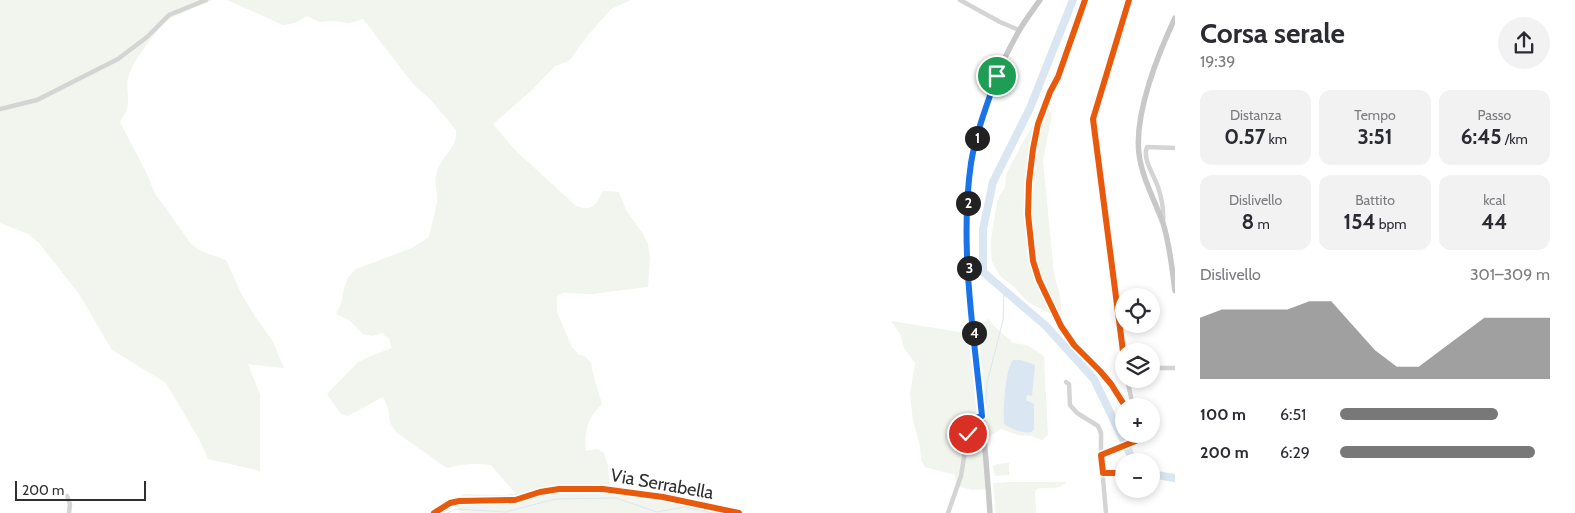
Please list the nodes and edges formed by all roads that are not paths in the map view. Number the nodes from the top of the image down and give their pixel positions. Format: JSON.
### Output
{"nodes":[{"id":1,"x":206,"y":0,"type":"edge"},
{"id":2,"x":960,"y":0,"type":"edge"},
{"id":3,"x":1040,"y":0,"type":"edge"},
{"id":4,"x":1129,"y":0,"type":"edge"},
{"id":5,"x":1175,"y":18,"type":"edge"},
{"id":6,"x":1020,"y":30,"type":"junction"},
{"id":7,"x":0,"y":109,"type":"edge"},
{"id":8,"x":1175,"y":148,"type":"edge"},
{"id":9,"x":1163,"y":224,"type":"junction"},
{"id":10,"x":1175,"y":291,"type":"edge"},
{"id":11,"x":1122,"y":343,"type":"edge"},
{"id":12,"x":1160,"y":368,"type":"edge"},
{"id":13,"x":1175,"y":368,"type":"edge"},
{"id":14,"x":1066,"y":382,"type":"dead end"},
{"id":15,"x":982,"y":416,"type":"junction"},
{"id":16,"x":1131,"y":443,"type":"edge"},
{"id":17,"x":1101,"y":455,"type":"junction"},
{"id":18,"x":67,"y":496,"type":"dead end"},
{"id":19,"x":70,"y":513,"type":"edge"},
{"id":20,"x":434,"y":513,"type":"edge"},
{"id":21,"x":740,"y":513,"type":"edge"},
{"id":22,"x":948,"y":513,"type":"edge"},
{"id":23,"x":990,"y":513,"type":"edge"},
{"id":24,"x":1106,"y":513,"type":"edge"}],
"edges":[{"from":1,"to":7,"type":"street"},
{"from":2,"to":6,"type":"street"},
{"from":3,"to":6,"type":"main road"},
{"from":4,"to":11,"type":"street"},
{"from":5,"to":9,"type":"main road"},
{"from":6,"to":15,"type":"main road"},
{"from":8,"to":9,"type":"street"},
{"from":9,"to":10,"type":"main road"},
{"from":12,"to":13,"type":"street"},
{"from":14,"to":17,"type":"street"},
{"from":15,"to":22,"type":"street"},
{"from":15,"to":23,"type":"main road"},
{"from":16,"to":17,"type":"street"},
{"from":17,"to":24,"type":"street"},
{"from":18,"to":19,"type":"street"},
{"from":20,"to":21,"type":"street","name":"Via Serrabella"}]}
